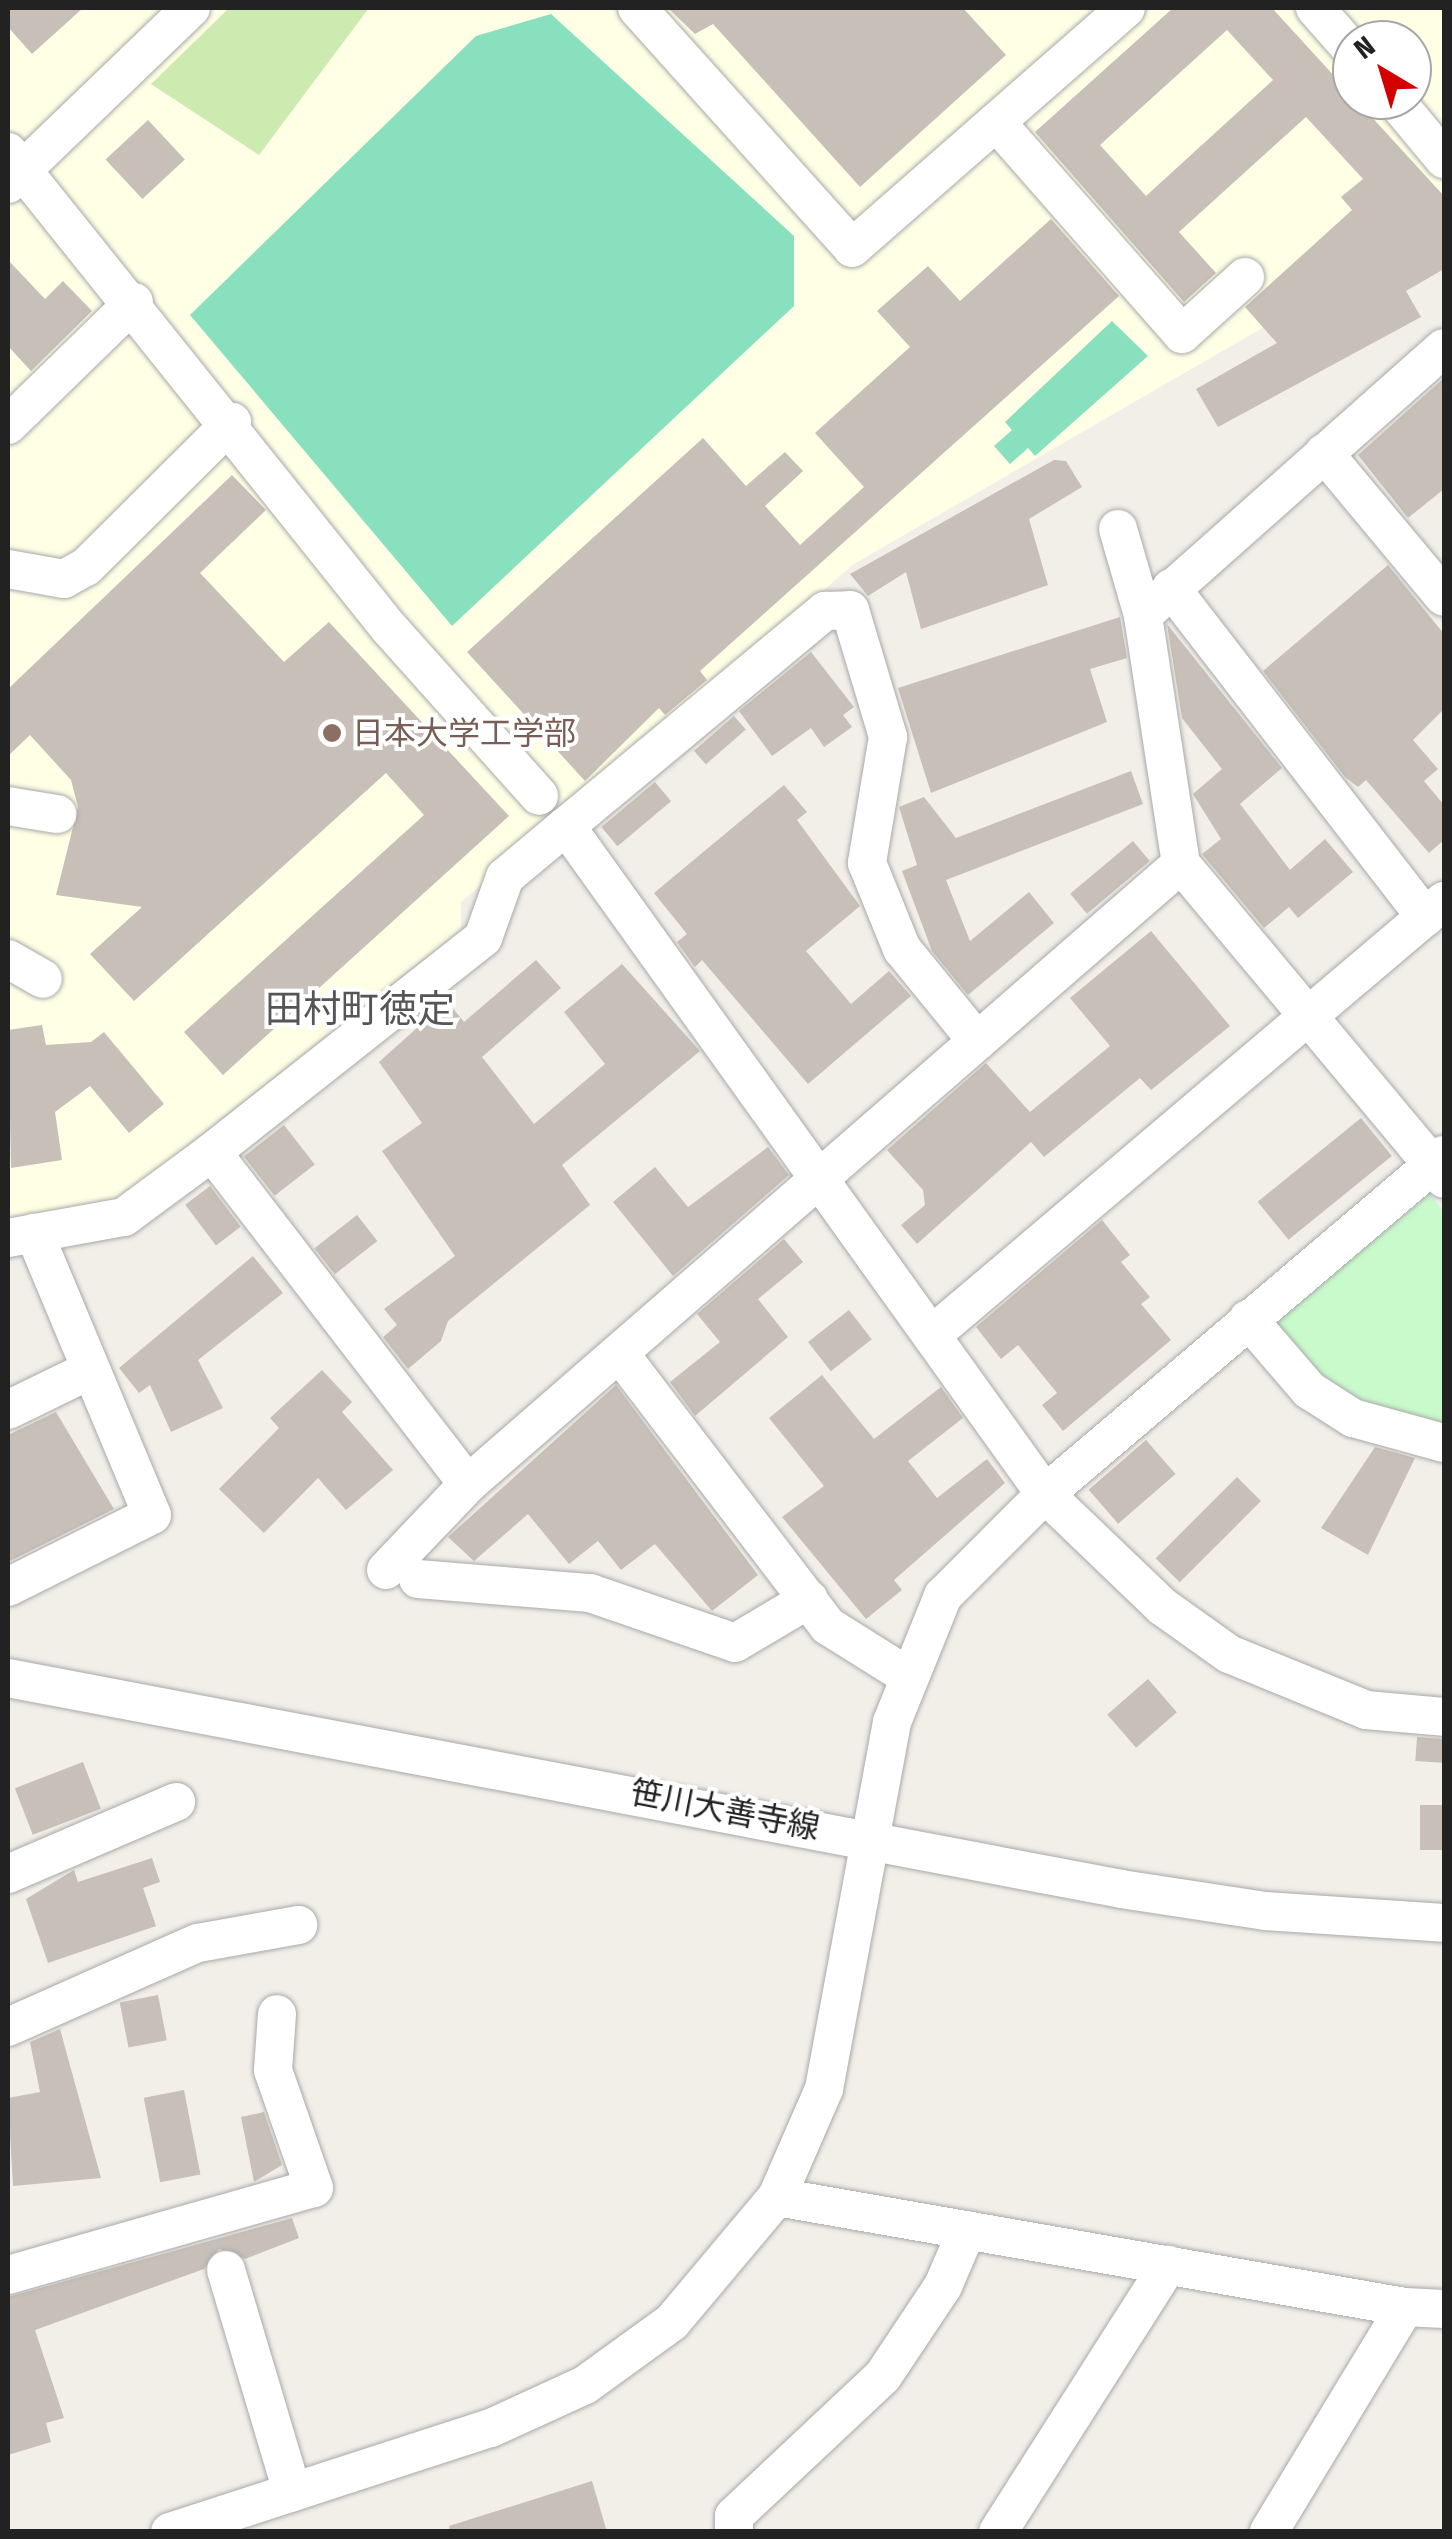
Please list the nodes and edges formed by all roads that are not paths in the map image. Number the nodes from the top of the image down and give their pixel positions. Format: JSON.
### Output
{"nodes":[{"id":1,"x":191,"y":8,"type":"edge"},
{"id":2,"x":636,"y":8,"type":"edge"},
{"id":3,"x":1126,"y":8,"type":"edge"},
{"id":4,"x":1315,"y":8,"type":"edge"},
{"id":5,"x":1332,"y":27,"type":"edge"},
{"id":6,"x":1412,"y":120,"type":"edge"},
{"id":7,"x":996,"y":122,"type":"junction"},
{"id":8,"x":1444,"y":159,"type":"edge"},
{"id":9,"x":12,"y":168,"type":"edge"},
{"id":10,"x":1245,"y":277,"type":"dead end"},
{"id":11,"x":134,"y":302,"type":"junction"},
{"id":12,"x":1444,"y":348,"type":"edge"},
{"id":13,"x":232,"y":422,"type":"junction"},
{"id":14,"x":8,"y":425,"type":"edge"},
{"id":15,"x":1324,"y":453,"type":"junction"},
{"id":16,"x":1118,"y":530,"type":"dead end"},
{"id":17,"x":8,"y":569,"type":"edge"},
{"id":18,"x":1170,"y":588,"type":"junction"},
{"id":19,"x":1444,"y":597,"type":"edge"},
{"id":20,"x":1143,"y":614,"type":"junction"},
{"id":21,"x":539,"y":796,"type":"dead end"},
{"id":22,"x":8,"y":806,"type":"edge"},
{"id":23,"x":57,"y":814,"type":"dead end"},
{"id":24,"x":566,"y":826,"type":"junction"},
{"id":25,"x":1180,"y":864,"type":"junction"},
{"id":26,"x":1435,"y":909,"type":"edge"},
{"id":27,"x":8,"y":959,"type":"edge"},
{"id":28,"x":43,"y":979,"type":"dead end"},
{"id":29,"x":1305,"y":1016,"type":"junction"},
{"id":30,"x":977,"y":1040,"type":"junction"},
{"id":31,"x":212,"y":1152,"type":"junction"},
{"id":32,"x":1441,"y":1166,"type":"edge"},
{"id":33,"x":824,"y":1178,"type":"junction"},
{"id":34,"x":21,"y":1236,"type":"edge"},
{"id":35,"x":1248,"y":1319,"type":"junction"},
{"id":36,"x":933,"y":1334,"type":"junction"},
{"id":37,"x":620,"y":1354,"type":"junction"},
{"id":38,"x":88,"y":1371,"type":"junction"},
{"id":39,"x":8,"y":1410,"type":"edge"},
{"id":40,"x":1444,"y":1443,"type":"edge"},
{"id":41,"x":468,"y":1484,"type":"junction"},
{"id":42,"x":1045,"y":1494,"type":"junction"},
{"id":43,"x":8,"y":1587,"type":"edge"},
{"id":44,"x":809,"y":1599,"type":"junction"},
{"id":45,"x":906,"y":1675,"type":"junction"},
{"id":46,"x":8,"y":1678,"type":"edge"},
{"id":47,"x":1444,"y":1717,"type":"edge"},
{"id":48,"x":176,"y":1802,"type":"dead end"},
{"id":49,"x":874,"y":1838,"type":"junction"},
{"id":50,"x":8,"y":1874,"type":"edge"},
{"id":51,"x":1444,"y":1923,"type":"edge"},
{"id":52,"x":298,"y":1925,"type":"dead end"},
{"id":53,"x":278,"y":2014,"type":"dead end"},
{"id":54,"x":8,"y":2027,"type":"edge"},
{"id":55,"x":778,"y":2197,"type":"junction"},
{"id":56,"x":967,"y":2230,"type":"junction"},
{"id":57,"x":1168,"y":2266,"type":"junction"},
{"id":58,"x":226,"y":2270,"type":"dead end"},
{"id":59,"x":8,"y":2275,"type":"edge"},
{"id":60,"x":1405,"y":2307,"type":"junction"},
{"id":61,"x":1444,"y":2310,"type":"edge"},
{"id":62,"x":292,"y":2492,"type":"junction"},
{"id":63,"x":170,"y":2532,"type":"edge"},
{"id":64,"x":734,"y":2532,"type":"edge"},
{"id":65,"x":998,"y":2532,"type":"edge"},
{"id":66,"x":1269,"y":2532,"type":"edge"}],
"edges":[{"from":1,"to":9,"type":"street"},
{"from":2,"to":7,"type":"street"},
{"from":3,"to":7,"type":"street"},
{"from":4,"to":5,"type":"street"},
{"from":6,"to":8,"type":"street"},
{"from":7,"to":10,"type":"street"},
{"from":9,"to":11,"type":"street"},
{"from":11,"to":13,"type":"street"},
{"from":11,"to":14,"type":"street"},
{"from":12,"to":15,"type":"street"},
{"from":13,"to":17,"type":"street"},
{"from":13,"to":21,"type":"street"},
{"from":15,"to":18,"type":"street"},
{"from":15,"to":19,"type":"street"},
{"from":16,"to":20,"type":"street"},
{"from":18,"to":20,"type":"street"},
{"from":18,"to":26,"type":"street"},
{"from":20,"to":25,"type":"street"},
{"from":22,"to":23,"type":"street"},
{"from":24,"to":30,"type":"street"},
{"from":24,"to":31,"type":"street"},
{"from":24,"to":33,"type":"street"},
{"from":25,"to":29,"type":"street"},
{"from":25,"to":30,"type":"street"},
{"from":26,"to":29,"type":"street"},
{"from":27,"to":28,"type":"street"},
{"from":29,"to":32,"type":"street"},
{"from":29,"to":36,"type":"street"},
{"from":30,"to":33,"type":"street"},
{"from":31,"to":34,"type":"street"},
{"from":31,"to":41,"type":"street"},
{"from":32,"to":35,"type":"street"},
{"from":33,"to":36,"type":"street"},
{"from":33,"to":37,"type":"street"},
{"from":34,"to":38,"type":"street"},
{"from":35,"to":40,"type":"street"},
{"from":35,"to":42,"type":"street"},
{"from":36,"to":42,"type":"street"},
{"from":37,"to":41,"type":"street"},
{"from":37,"to":44,"type":"street"},
{"from":38,"to":39,"type":"street"},
{"from":38,"to":43,"type":"street"},
{"from":41,"to":44,"type":"street"},
{"from":42,"to":45,"type":"street"},
{"from":42,"to":47,"type":"street"},
{"from":44,"to":45,"type":"street"},
{"from":45,"to":49,"type":"street"},
{"from":46,"to":49,"type":"street","name":"笹川大善寺線"},
{"from":48,"to":50,"type":"street"},
{"from":49,"to":51,"type":"street","name":"笹川大善寺線"},
{"from":49,"to":55,"type":"street"},
{"from":52,"to":54,"type":"street"},
{"from":53,"to":59,"type":"street"},
{"from":55,"to":56,"type":"street"},
{"from":55,"to":62,"type":"street"},
{"from":56,"to":57,"type":"street"},
{"from":56,"to":64,"type":"street"},
{"from":57,"to":60,"type":"street"},
{"from":57,"to":65,"type":"street"},
{"from":58,"to":62,"type":"street"},
{"from":60,"to":61,"type":"street"},
{"from":60,"to":66,"type":"street"},
{"from":62,"to":63,"type":"street"}]}
